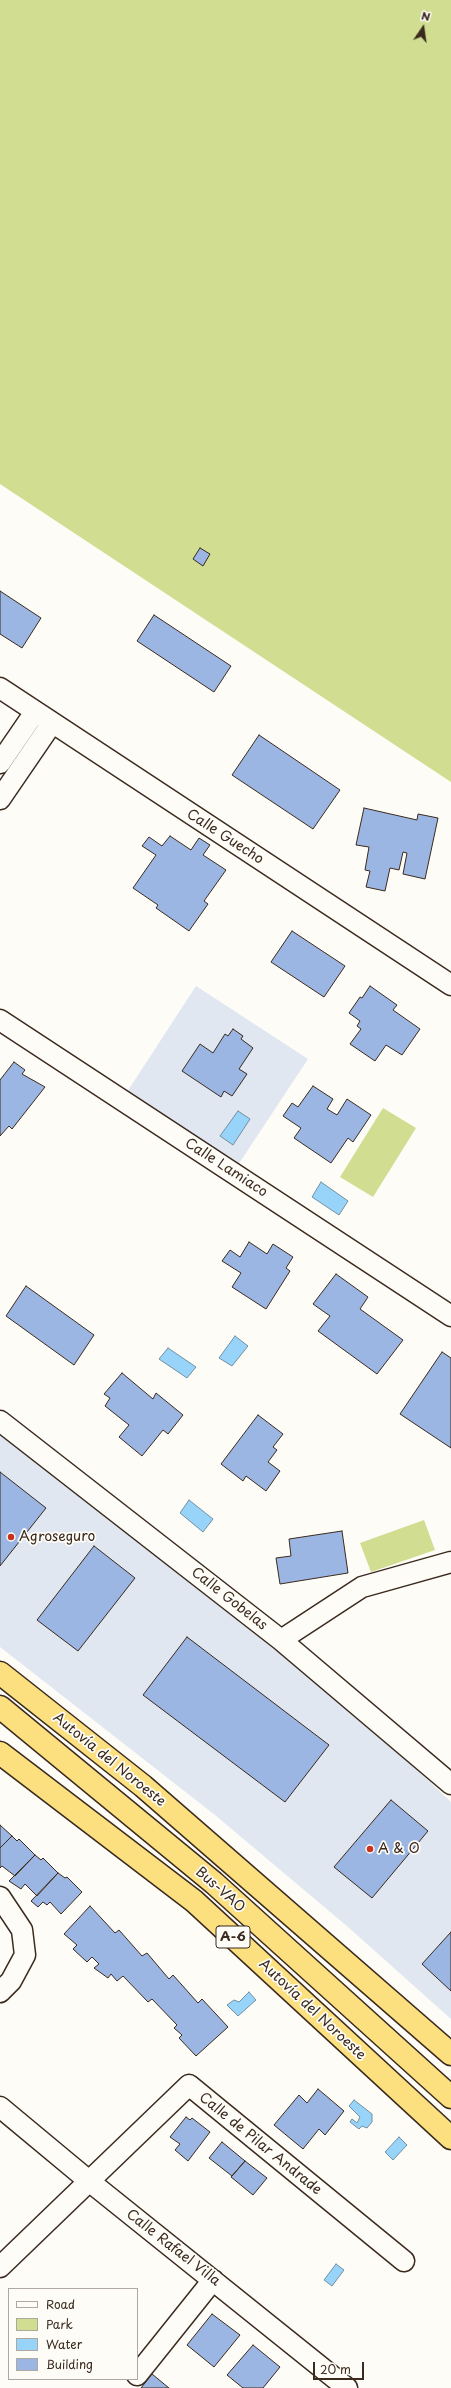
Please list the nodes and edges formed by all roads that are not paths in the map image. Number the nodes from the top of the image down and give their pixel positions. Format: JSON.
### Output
{"nodes":[{"id":1,"x":0,"y":688,"type":"edge"},
{"id":2,"x":35,"y":712,"type":"junction"},
{"id":3,"x":52,"y":723,"type":"junction"},
{"id":4,"x":0,"y":763,"type":"edge"},
{"id":5,"x":0,"y":799,"type":"edge"},
{"id":6,"x":451,"y":985,"type":"edge"},
{"id":7,"x":0,"y":1020,"type":"edge"},
{"id":8,"x":451,"y":1316,"type":"edge"},
{"id":9,"x":0,"y":1421,"type":"edge"},
{"id":10,"x":451,"y":1562,"type":"edge"},
{"id":11,"x":281,"y":1640,"type":"junction"},
{"id":12,"x":0,"y":1673,"type":"edge"},
{"id":13,"x":0,"y":1707,"type":"edge"},
{"id":14,"x":0,"y":1753,"type":"edge"},
{"id":15,"x":451,"y":1784,"type":"edge"},
{"id":16,"x":0,"y":1897,"type":"edge"},
{"id":17,"x":0,"y":1992,"type":"edge"},
{"id":18,"x":451,"y":2054,"type":"edge"},
{"id":19,"x":451,"y":2097,"type":"edge"},
{"id":20,"x":0,"y":2107,"type":"edge"},
{"id":21,"x":451,"y":2138,"type":"edge"},
{"id":22,"x":88,"y":2181,"type":"junction"},
{"id":23,"x":404,"y":2261,"type":"dead end"},
{"id":24,"x":0,"y":2267,"type":"edge"},
{"id":25,"x":213,"y":2280,"type":"junction"},
{"id":26,"x":138,"y":2374,"type":"edge"},
{"id":27,"x":133,"y":2380,"type":"edge"},
{"id":28,"x":127,"y":2388,"type":"edge"},
{"id":29,"x":347,"y":2388,"type":"edge"}],
"edges":[{"from":1,"to":2,"type":"street","name":"Calle Guecho"},
{"from":2,"to":3,"type":"street","name":"Calle Guecho"},
{"from":2,"to":4,"type":"street"},
{"from":3,"to":5,"type":"street"},
{"from":3,"to":6,"type":"street","name":"Calle Guecho"},
{"from":7,"to":8,"type":"street","name":"Calle Lamiaco"},
{"from":9,"to":11,"type":"street","name":"Calle Gobelas"},
{"from":10,"to":11,"type":"street"},
{"from":11,"to":15,"type":"street","name":"Calle Gobelas"},
{"from":12,"to":18,"type":"highway","name":"Autovía del Noroeste"},
{"from":13,"to":19,"type":"highway","name":"Bus-VAO"},
{"from":14,"to":21,"type":"highway","name":"Autovía del Noroeste","number":"A-6"},
{"from":16,"to":17,"type":"street"},
{"from":20,"to":22,"type":"street","name":"Calle Rafael Villa"},
{"from":22,"to":23,"type":"street","name":"Calle de Pilar Andrade"},
{"from":22,"to":24,"type":"street","name":"Calle de Pilar Andrade"},
{"from":22,"to":25,"type":"street","name":"Calle Rafael Villa"},
{"from":25,"to":26,"type":"street"},
{"from":25,"to":29,"type":"street","name":"Calle Rafael Villa"},
{"from":27,"to":28,"type":"street"}]}
